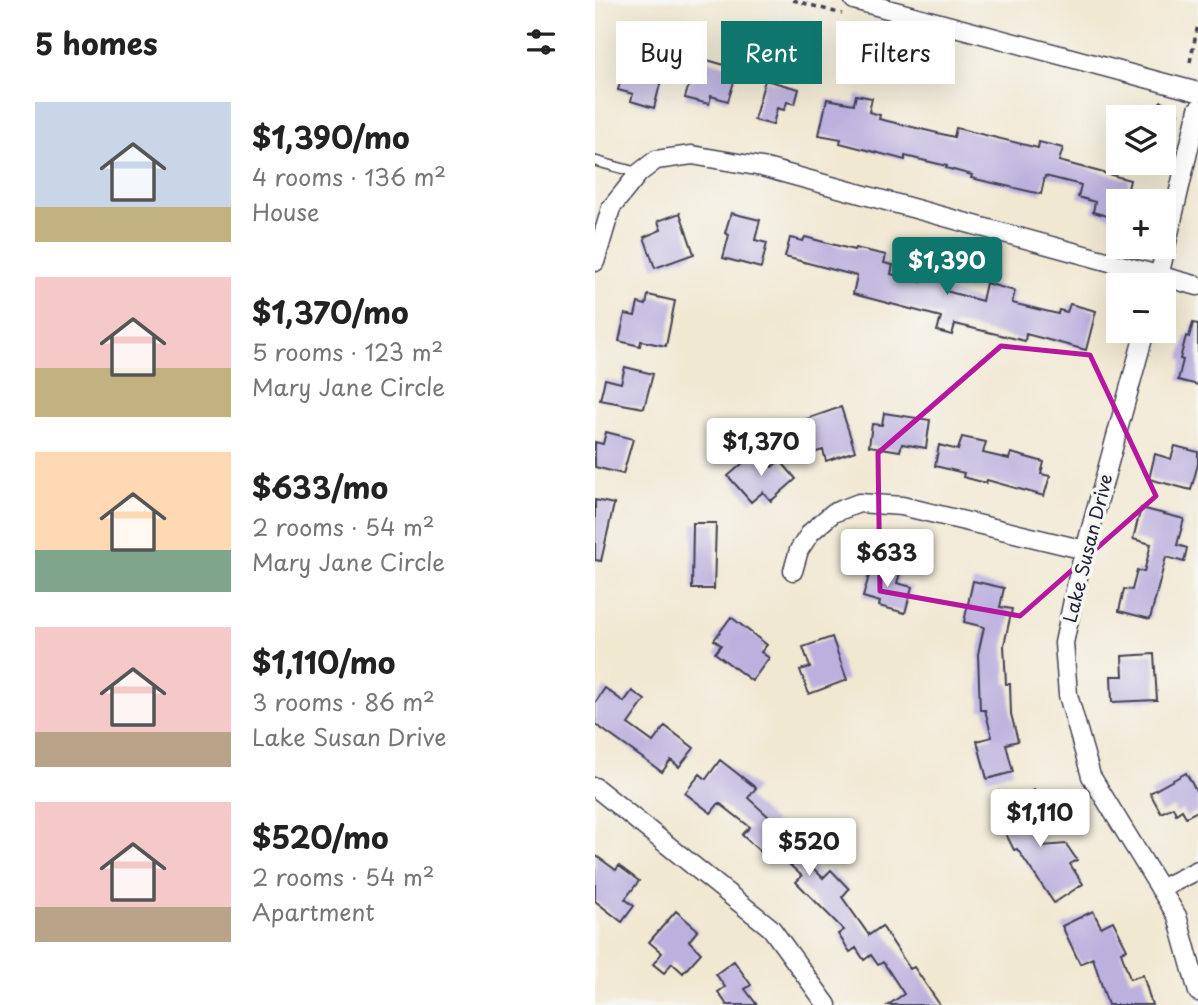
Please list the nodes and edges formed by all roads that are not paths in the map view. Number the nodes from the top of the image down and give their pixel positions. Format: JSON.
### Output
{"nodes":[{"id":1,"x":854,"y":0,"type":"edge"},
{"id":2,"x":1198,"y":92,"type":"edge"},
{"id":3,"x":1198,"y":109,"type":"edge"},
{"id":4,"x":595,"y":162,"type":"edge"},
{"id":5,"x":639,"y":173,"type":"junction"},
{"id":6,"x":595,"y":261,"type":"edge"},
{"id":7,"x":1133,"y":273,"type":"edge"},
{"id":8,"x":1160,"y":273,"type":"edge"},
{"id":9,"x":1176,"y":283,"type":"edge"},
{"id":10,"x":1198,"y":286,"type":"edge"},
{"id":11,"x":1142,"y":343,"type":"edge"},
{"id":12,"x":1085,"y":550,"type":"junction"},
{"id":13,"x":793,"y":571,"type":"dead end"},
{"id":14,"x":595,"y":787,"type":"edge"},
{"id":15,"x":1198,"y":870,"type":"edge"},
{"id":16,"x":1160,"y":889,"type":"junction"},
{"id":17,"x":1198,"y":992,"type":"edge"},
{"id":18,"x":827,"y":1005,"type":"edge"}],
"edges":[{"from":1,"to":2,"type":"street"},
{"from":3,"to":8,"type":"street"},
{"from":4,"to":5,"type":"lane"},
{"from":5,"to":6,"type":"street"},
{"from":5,"to":7,"type":"street"},
{"from":9,"to":10,"type":"street"},
{"from":11,"to":12,"type":"street","name":"Lake Susan Drive"},
{"from":12,"to":13,"type":"street"},
{"from":12,"to":16,"type":"street","name":"Lake Susan Drive"},
{"from":14,"to":18,"type":"street"},
{"from":15,"to":16,"type":"street"},
{"from":16,"to":17,"type":"street","name":"Lake Susan Drive"}]}
